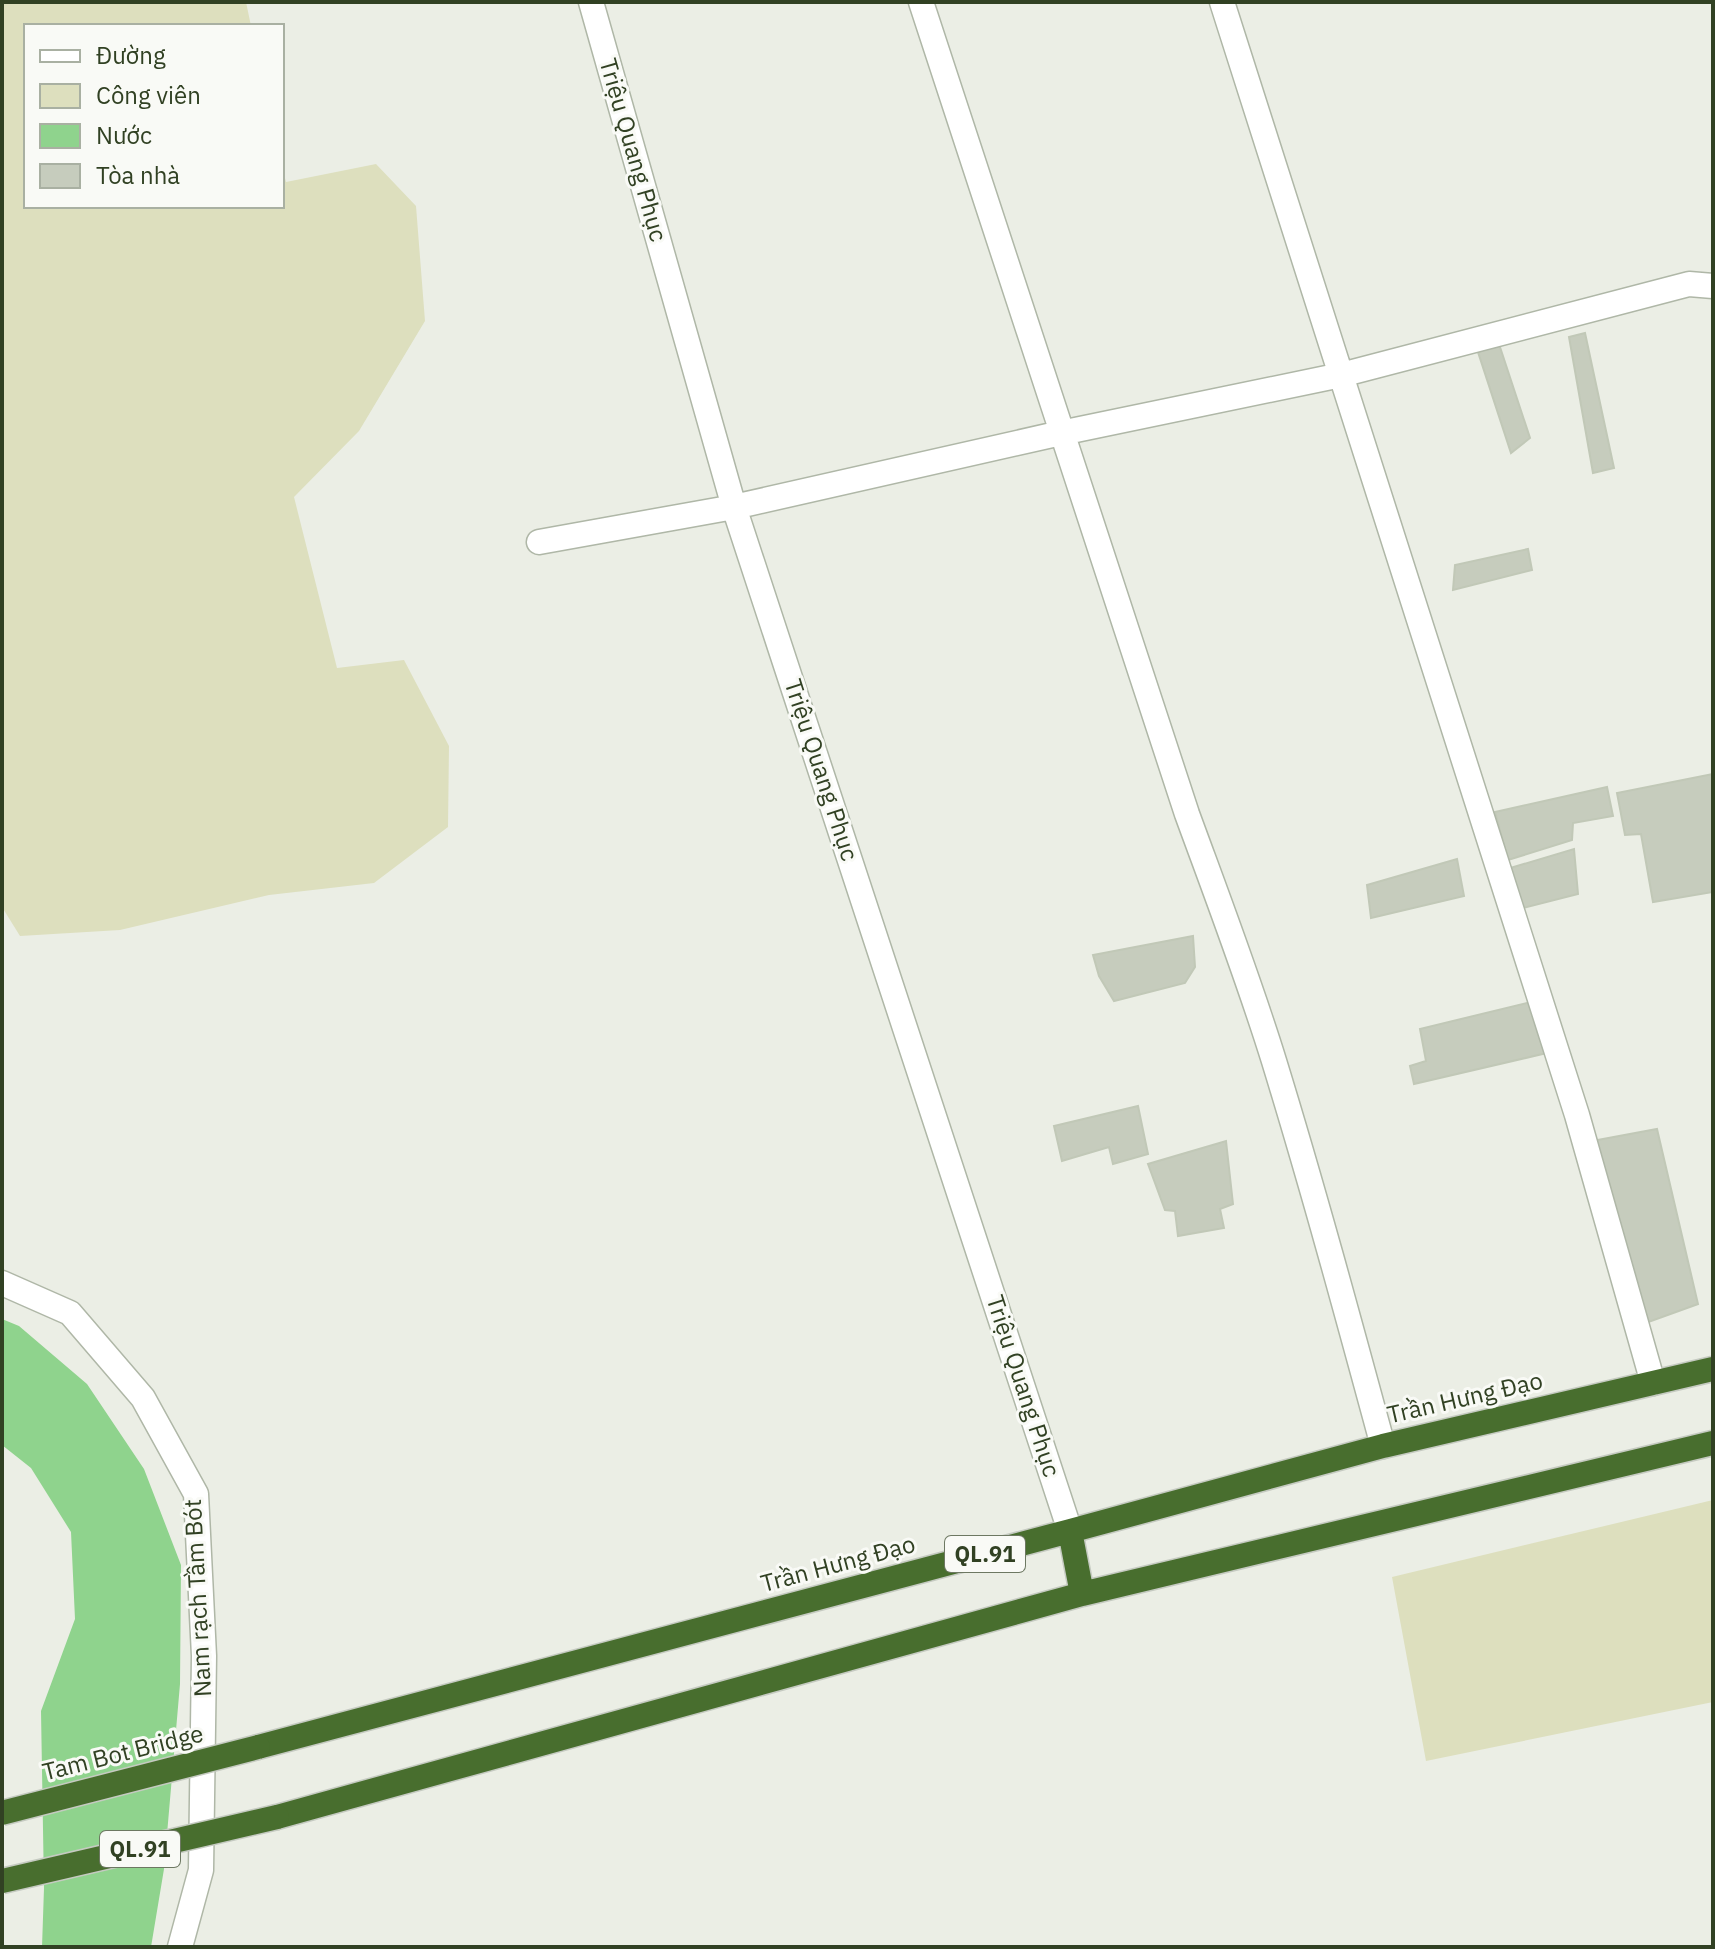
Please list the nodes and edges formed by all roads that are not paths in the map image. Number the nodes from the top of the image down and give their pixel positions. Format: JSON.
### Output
{"nodes":[{"id":1,"x":591,"y":2,"type":"edge"},
{"id":2,"x":921,"y":2,"type":"edge"},
{"id":3,"x":1222,"y":2,"type":"edge"},
{"id":4,"x":1713,"y":286,"type":"edge"},
{"id":5,"x":1341,"y":375,"type":"junction"},
{"id":6,"x":1061,"y":433,"type":"junction"},
{"id":7,"x":734,"y":507,"type":"junction"},
{"id":8,"x":539,"y":542,"type":"dead end"},
{"id":9,"x":2,"y":1283,"type":"edge"},
{"id":10,"x":1713,"y":1369,"type":"edge"},
{"id":11,"x":1653,"y":1383,"type":"junction"},
{"id":12,"x":1713,"y":1443,"type":"edge"},
{"id":13,"x":1383,"y":1446,"type":"junction"},
{"id":14,"x":1070,"y":1531,"type":"junction"},
{"id":15,"x":1082,"y":1594,"type":"junction"},
{"id":16,"x":258,"y":1747,"type":"joint"},
{"id":17,"x":2,"y":1813,"type":"edge"},
{"id":18,"x":2,"y":1881,"type":"edge"},
{"id":19,"x":180,"y":1947,"type":"edge"}],
"edges":[{"from":1,"to":7,"type":"street","name":"Triệu Quang Phục"},
{"from":2,"to":6,"type":"street"},
{"from":3,"to":5,"type":"street"},
{"from":4,"to":5,"type":"street"},
{"from":5,"to":6,"type":"street"},
{"from":5,"to":11,"type":"street"},
{"from":6,"to":7,"type":"street"},
{"from":6,"to":13,"type":"street"},
{"from":7,"to":8,"type":"street"},
{"from":7,"to":14,"type":"street","name":"Triệu Quang Phục"},
{"from":9,"to":19,"type":"street","name":"Nam rạch Tầm Bót"},
{"from":10,"to":11,"type":"highway","name":"Trần Hưng Đạo","number":"QL.91"},
{"from":11,"to":13,"type":"highway","name":"Trần Hưng Đạo","number":"QL.91"},
{"from":12,"to":15,"type":"highway","number":"QL.91"},
{"from":13,"to":14,"type":"highway","name":"Trần Hưng Đạo","number":"QL.91"},
{"from":14,"to":15,"type":"highway"},
{"from":14,"to":16,"type":"highway","name":"Trần Hưng Đạo","number":"QL.91"},
{"from":15,"to":18,"type":"highway","number":"QL.91","bridge":true},
{"from":16,"to":17,"type":"highway","name":"Tam Bot Bridge","number":"QL.91","bridge":true}]}
